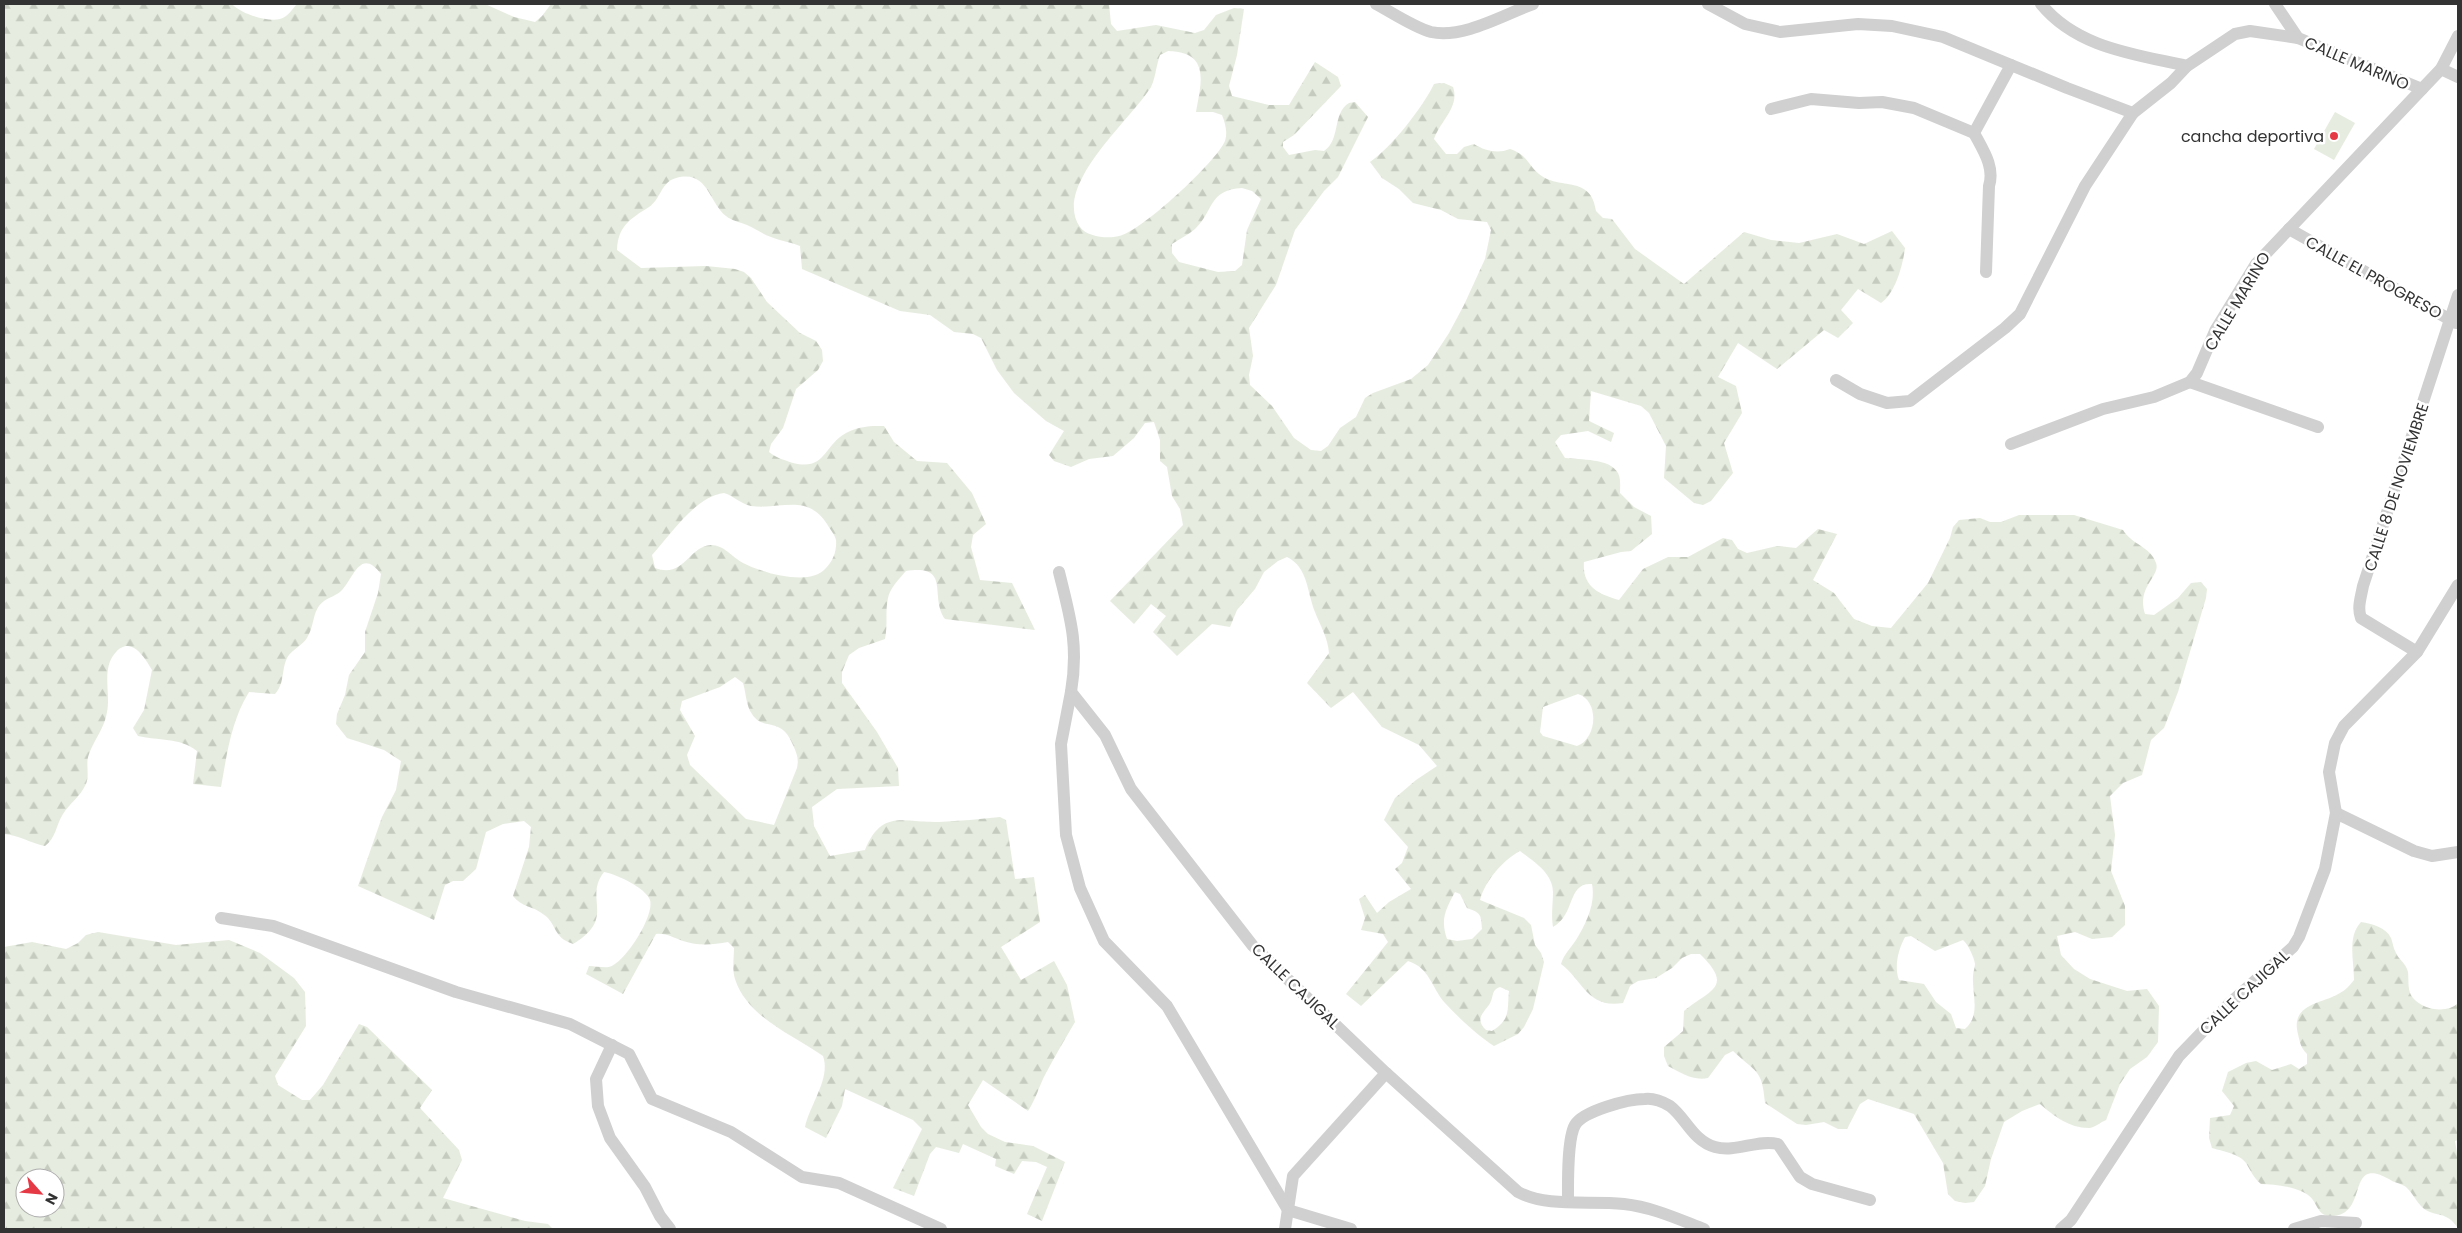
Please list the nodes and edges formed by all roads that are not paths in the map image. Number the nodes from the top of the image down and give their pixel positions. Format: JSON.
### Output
{"nodes":[{"id":1,"x":1376,"y":4,"type":"edge"},
{"id":2,"x":1533,"y":4,"type":"edge"},
{"id":3,"x":1708,"y":4,"type":"edge"},
{"id":4,"x":2041,"y":4,"type":"edge"},
{"id":5,"x":2275,"y":4,"type":"edge"},
{"id":6,"x":2458,"y":36,"type":"edge"},
{"id":7,"x":2298,"y":38,"type":"junction"},
{"id":8,"x":2010,"y":65,"type":"junction"},
{"id":9,"x":2187,"y":66,"type":"junction"},
{"id":10,"x":2441,"y":68,"type":"junction"},
{"id":11,"x":2458,"y":78,"type":"edge"},
{"id":12,"x":2422,"y":90,"type":"junction"},
{"id":13,"x":1770,"y":109,"type":"dead end"},
{"id":14,"x":2133,"y":113,"type":"junction"},
{"id":15,"x":1974,"y":133,"type":"junction"},
{"id":16,"x":2289,"y":229,"type":"junction"},
{"id":17,"x":1986,"y":272,"type":"dead end"},
{"id":18,"x":2458,"y":295,"type":"edge"},
{"id":19,"x":2454,"y":322,"type":"edge"},
{"id":20,"x":1836,"y":380,"type":"dead end"},
{"id":21,"x":2190,"y":382,"type":"junction"},
{"id":22,"x":2318,"y":427,"type":"dead end"},
{"id":23,"x":2011,"y":444,"type":"dead end"},
{"id":24,"x":1059,"y":572,"type":"dead end"},
{"id":25,"x":2458,"y":585,"type":"edge"},
{"id":26,"x":2417,"y":652,"type":"junction"},
{"id":27,"x":1071,"y":692,"type":"junction"},
{"id":28,"x":2336,"y":813,"type":"junction"},
{"id":29,"x":2458,"y":852,"type":"edge"},
{"id":30,"x":221,"y":918,"type":"dead end"},
{"id":31,"x":612,"y":1046,"type":"junction"},
{"id":32,"x":1386,"y":1073,"type":"junction"},
{"id":33,"x":1870,"y":1200,"type":"dead end"},
{"id":34,"x":1568,"y":1201,"type":"junction"},
{"id":35,"x":1288,"y":1210,"type":"junction"},
{"id":36,"x":2356,"y":1223,"type":"dead end"},
{"id":37,"x":1680,"y":1225,"type":"edge"},
{"id":38,"x":670,"y":1229,"type":"edge"},
{"id":39,"x":941,"y":1229,"type":"edge"},
{"id":40,"x":1285,"y":1229,"type":"edge"},
{"id":41,"x":1352,"y":1229,"type":"edge"},
{"id":42,"x":1704,"y":1229,"type":"edge"},
{"id":43,"x":2061,"y":1229,"type":"edge"},
{"id":44,"x":2294,"y":1229,"type":"edge"}],
"edges":[{"from":1,"to":2,"type":"street"},
{"from":3,"to":8,"type":"street"},
{"from":4,"to":9,"type":"street"},
{"from":5,"to":7,"type":"street","name":"CALLE MARINO"},
{"from":6,"to":10,"type":"street","name":"CALLE MARINO"},
{"from":7,"to":9,"type":"street"},
{"from":7,"to":12,"type":"street","name":"CALLE MARINO"},
{"from":8,"to":14,"type":"street"},
{"from":8,"to":15,"type":"street"},
{"from":9,"to":14,"type":"street"},
{"from":10,"to":11,"type":"street"},
{"from":10,"to":12,"type":"street","name":"CALLE MARINO"},
{"from":12,"to":16,"type":"street","name":"CALLE MARINO"},
{"from":13,"to":15,"type":"street"},
{"from":14,"to":20,"type":"street"},
{"from":15,"to":17,"type":"street"},
{"from":16,"to":19,"type":"street","name":"CALLE EL PROGRESO"},
{"from":16,"to":21,"type":"street","name":"CALLE MARINO"},
{"from":18,"to":19,"type":"street","name":"CALLE 8 DE NOVIEMBRE"},
{"from":19,"to":26,"type":"street","name":"CALLE 8 DE NOVIEMBRE"},
{"from":21,"to":22,"type":"street"},
{"from":21,"to":23,"type":"street"},
{"from":24,"to":27,"type":"street"},
{"from":25,"to":26,"type":"street","name":"CALLE CAJIGAL"},
{"from":26,"to":28,"type":"street","name":"CALLE CAJIGAL"},
{"from":27,"to":32,"type":"street","name":"CALLE CAJIGAL"},
{"from":27,"to":35,"type":"street"},
{"from":28,"to":29,"type":"street"},
{"from":28,"to":43,"type":"street","name":"CALLE CAJIGAL"},
{"from":30,"to":31,"type":"street"},
{"from":31,"to":38,"type":"street"},
{"from":31,"to":39,"type":"street"},
{"from":32,"to":34,"type":"street","name":"CALLE CAJIGAL"},
{"from":32,"to":35,"type":"street"},
{"from":33,"to":34,"type":"street"},
{"from":34,"to":37,"type":"street","name":"CALLE CAJIGAL"},
{"from":35,"to":40,"type":"street"},
{"from":35,"to":41,"type":"street"},
{"from":36,"to":44,"type":"street"},
{"from":37,"to":42,"type":"street","name":"CALLE CAJIGAL"}]}
